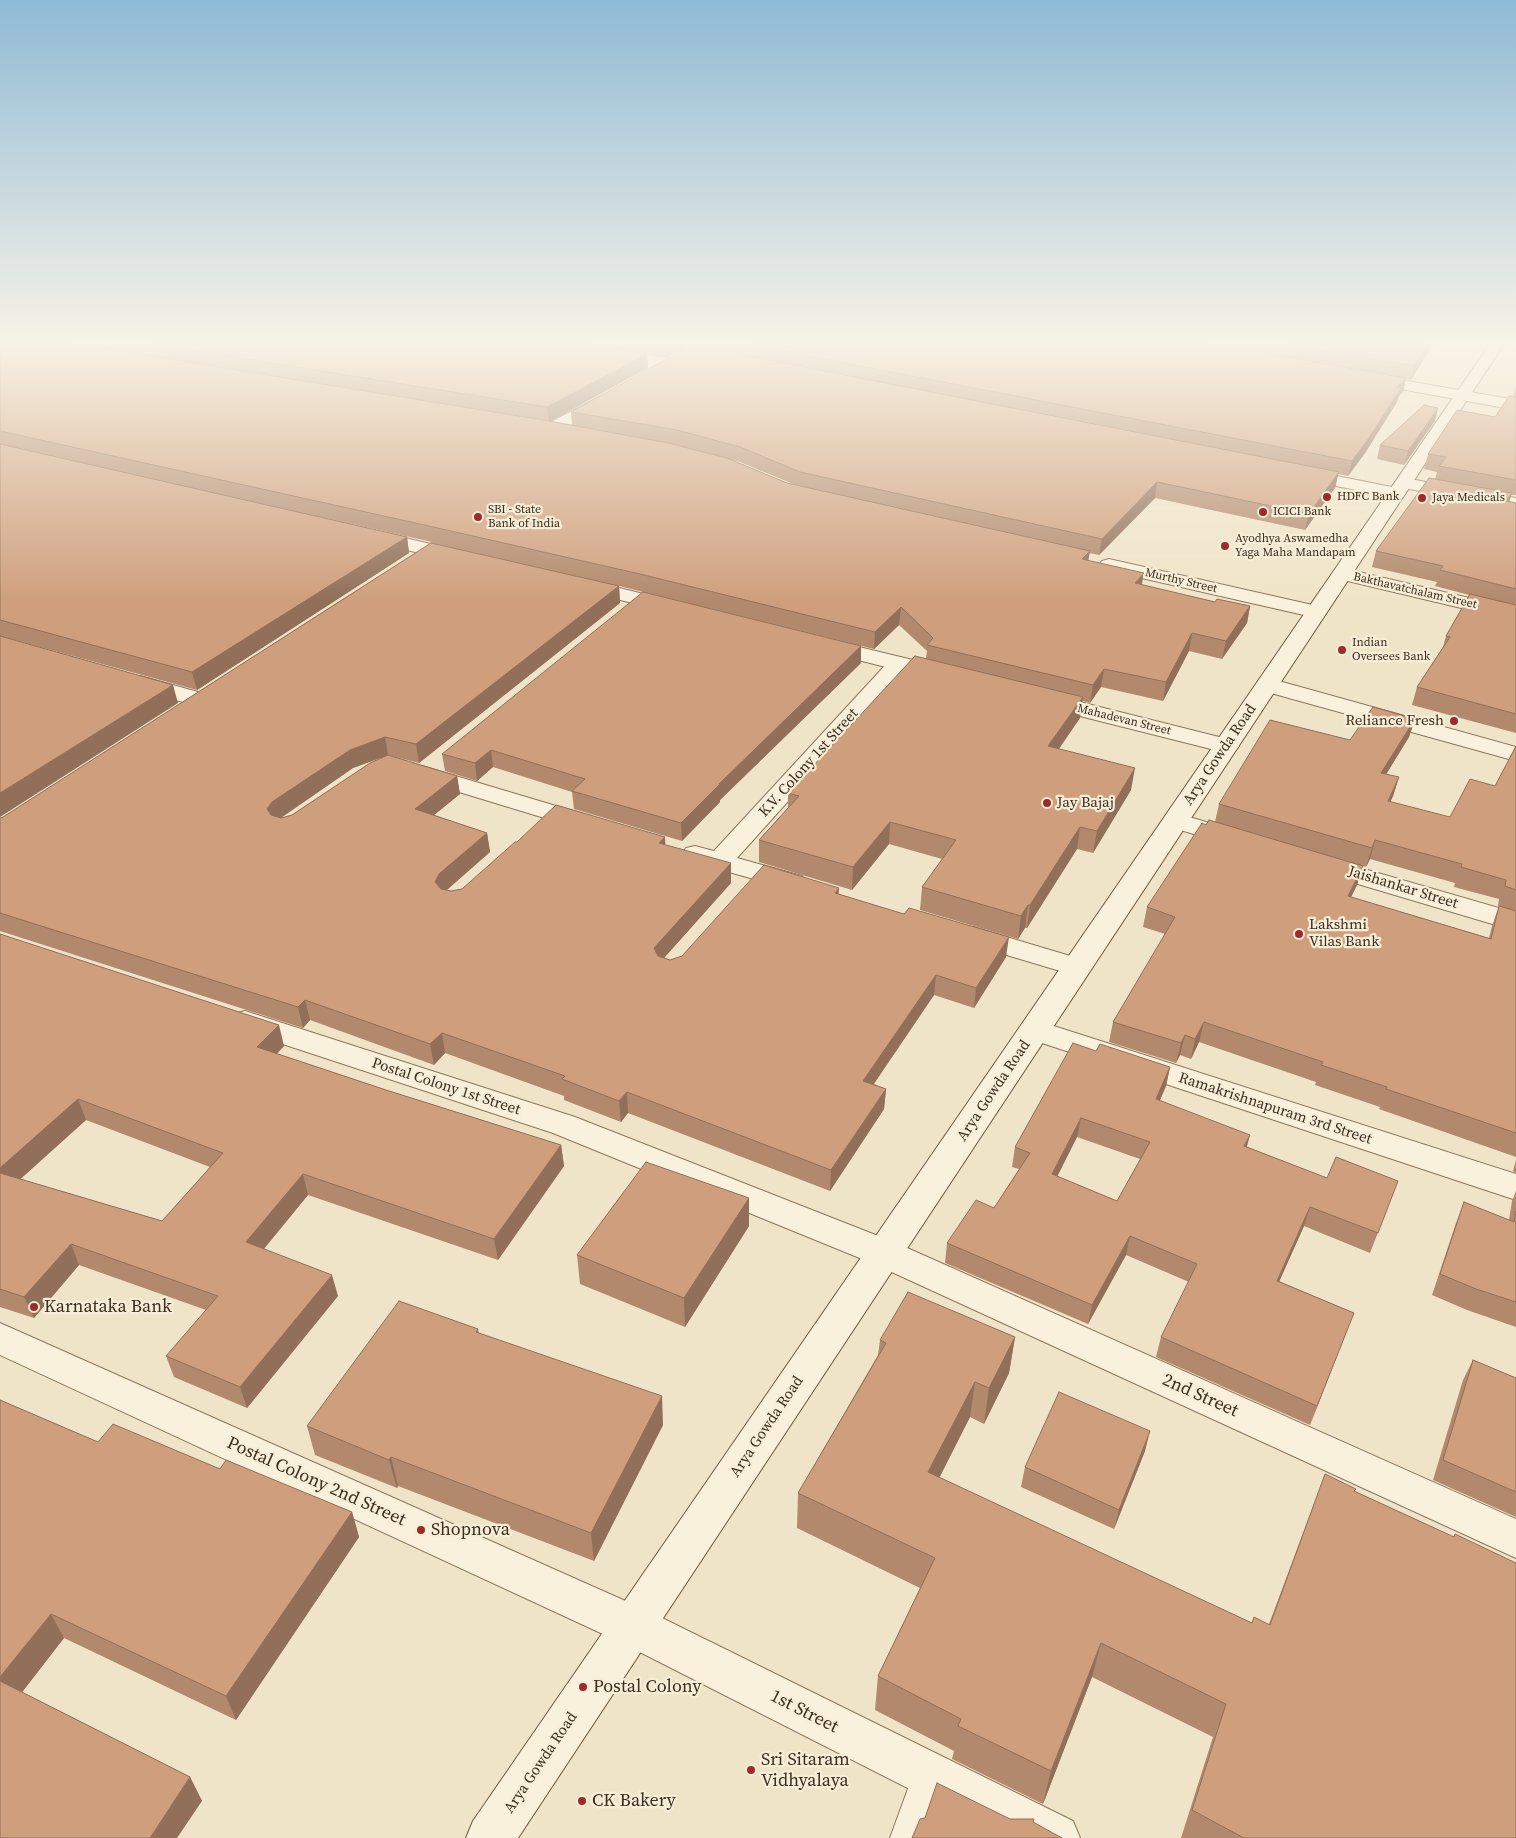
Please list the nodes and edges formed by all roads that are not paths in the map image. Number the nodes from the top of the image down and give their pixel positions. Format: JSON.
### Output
{"nodes":[{"id":1,"x":555,"y":430,"type":"edge"},
{"id":2,"x":1440,"y":430,"type":"edge"},
{"id":3,"x":579,"y":434,"type":"edge"},
{"id":4,"x":1281,"y":470,"type":"edge"},
{"id":5,"x":1401,"y":488,"type":"junction"},
{"id":6,"x":1516,"y":503,"type":"edge"},
{"id":7,"x":354,"y":532,"type":"edge"},
{"id":8,"x":431,"y":550,"type":"junction"},
{"id":9,"x":478,"y":561,"type":"edge"},
{"id":10,"x":1094,"y":562,"type":"edge"},
{"id":11,"x":406,"y":566,"type":"edge"},
{"id":12,"x":1342,"y":574,"type":"junction"},
{"id":13,"x":564,"y":581,"type":"edge"},
{"id":14,"x":640,"y":599,"type":"junction"},
{"id":15,"x":688,"y":611,"type":"edge"},
{"id":16,"x":1317,"y":612,"type":"junction"},
{"id":17,"x":1516,"y":615,"type":"edge"},
{"id":18,"x":618,"y":616,"type":"edge"},
{"id":19,"x":803,"y":640,"type":"edge"},
{"id":20,"x":899,"y":664,"type":"junction"},
{"id":21,"x":124,"y":678,"type":"edge"},
{"id":22,"x":957,"y":678,"type":"edge"},
{"id":23,"x":1268,"y":685,"type":"junction"},
{"id":24,"x":1024,"y":695,"type":"edge"},
{"id":25,"x":176,"y":716,"type":"edge"},
{"id":26,"x":1227,"y":746,"type":"junction"},
{"id":27,"x":1516,"y":754,"type":"edge"},
{"id":28,"x":447,"y":755,"type":"edge"},
{"id":29,"x":398,"y":767,"type":"edge"},
{"id":30,"x":424,"y":773,"type":"junction"},
{"id":31,"x":552,"y":813,"type":"junction"},
{"id":32,"x":1176,"y":821,"type":"junction"},
{"id":33,"x":608,"y":829,"type":"edge"},
{"id":34,"x":531,"y":832,"type":"edge"},
{"id":35,"x":1261,"y":846,"type":"edge"},
{"id":36,"x":673,"y":848,"type":"edge"},
{"id":37,"x":1299,"y":857,"type":"edge"},
{"id":38,"x":720,"y":861,"type":"junction"},
{"id":39,"x":758,"y":872,"type":"junction"},
{"id":40,"x":814,"y":889,"type":"edge"},
{"id":41,"x":739,"y":893,"type":"edge"},
{"id":42,"x":1516,"y":922,"type":"edge"},
{"id":43,"x":946,"y":928,"type":"edge"},
{"id":44,"x":1077,"y":967,"type":"junction"},
{"id":45,"x":216,"y":1012,"type":"edge"},
{"id":46,"x":1035,"y":1030,"type":"junction"},
{"id":47,"x":1516,"y":1187,"type":"edge"},
{"id":48,"x":884,"y":1253,"type":"junction"},
{"id":49,"x":0,"y":1338,"type":"edge"},
{"id":50,"x":1516,"y":1539,"type":"edge"},
{"id":51,"x":633,"y":1626,"type":"junction"},
{"id":52,"x":927,"y":1774,"type":"junction"},
{"id":53,"x":490,"y":1838,"type":"edge"},
{"id":54,"x":905,"y":1838,"type":"edge"},
{"id":55,"x":1056,"y":1838,"type":"edge"}],
"edges":[{"from":1,"to":3,"type":"street"},
{"from":2,"to":5,"type":"street","name":"Arya Gowda Road"},
{"from":4,"to":5,"type":"street"},
{"from":5,"to":6,"type":"street"},
{"from":5,"to":12,"type":"street","name":"Arya Gowda Road"},
{"from":7,"to":8,"type":"street"},
{"from":8,"to":9,"type":"street"},
{"from":8,"to":11,"type":"street"},
{"from":10,"to":16,"type":"street","name":"Murthy Street"},
{"from":12,"to":16,"type":"street","name":"Arya Gowda Road"},
{"from":12,"to":17,"type":"street","name":"Bakthavatchalam Street"},
{"from":13,"to":14,"type":"street"},
{"from":14,"to":15,"type":"street"},
{"from":14,"to":18,"type":"street"},
{"from":16,"to":23,"type":"street","name":"Arya Gowda Road"},
{"from":19,"to":20,"type":"street"},
{"from":20,"to":22,"type":"street"},
{"from":20,"to":38,"type":"street","name":"K.V. Colony 1st Street"},
{"from":21,"to":25,"type":"street"},
{"from":23,"to":26,"type":"street","name":"Arya Gowda Road"},
{"from":23,"to":27,"type":"street"},
{"from":24,"to":26,"type":"street","name":"Mahadevan Street"},
{"from":26,"to":32,"type":"street","name":"Arya Gowda Road"},
{"from":28,"to":30,"type":"street"},
{"from":29,"to":30,"type":"street"},
{"from":30,"to":31,"type":"street"},
{"from":31,"to":33,"type":"street"},
{"from":31,"to":34,"type":"street"},
{"from":32,"to":35,"type":"street"},
{"from":32,"to":44,"type":"street","name":"Arya Gowda Road"},
{"from":36,"to":38,"type":"street"},
{"from":37,"to":42,"type":"street","name":"Jaishankar Street"},
{"from":38,"to":39,"type":"street"},
{"from":39,"to":40,"type":"street"},
{"from":39,"to":41,"type":"street"},
{"from":43,"to":44,"type":"street"},
{"from":44,"to":46,"type":"street","name":"Arya Gowda Road"},
{"from":45,"to":48,"type":"street","name":"Postal Colony 1st Street"},
{"from":46,"to":47,"type":"street","name":"Ramakrishnapuram 3rd Street"},
{"from":46,"to":48,"type":"street","name":"Arya Gowda Road"},
{"from":48,"to":50,"type":"street","name":"2nd Street"},
{"from":48,"to":51,"type":"street","name":"Arya Gowda Road"},
{"from":49,"to":51,"type":"street","name":"Postal Colony 2nd Street"},
{"from":51,"to":52,"type":"street","name":"1st Street"},
{"from":51,"to":53,"type":"street","name":"Arya Gowda Road"},
{"from":52,"to":54,"type":"lane"},
{"from":52,"to":55,"type":"street","name":"1st Street"}]}
